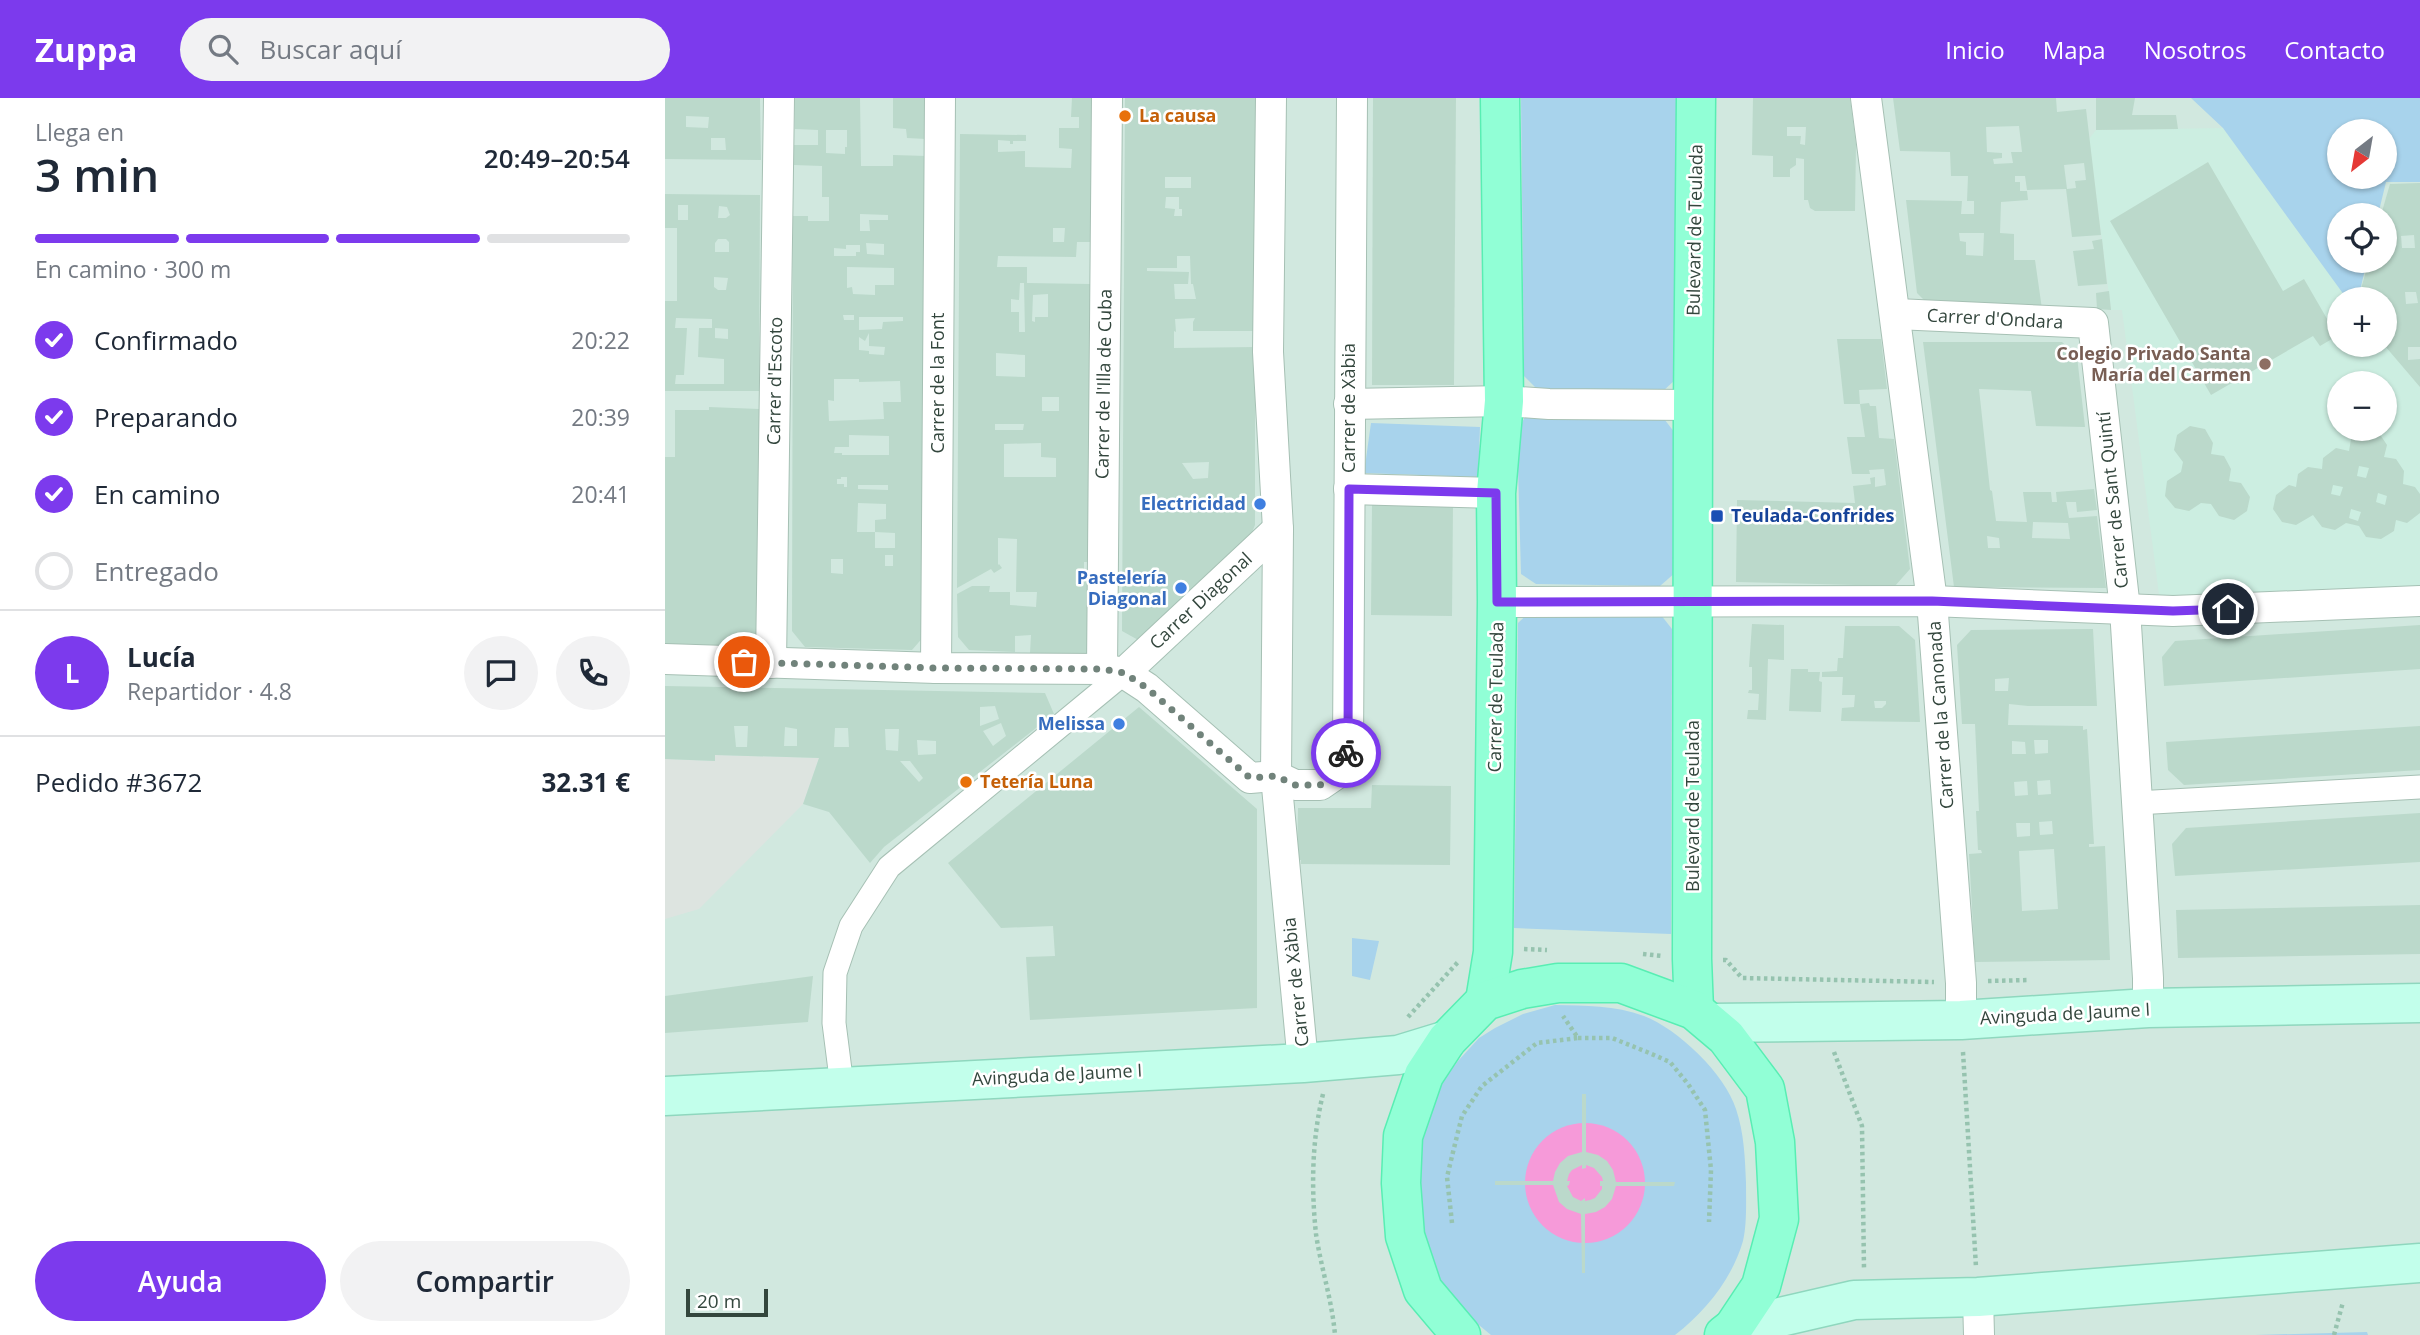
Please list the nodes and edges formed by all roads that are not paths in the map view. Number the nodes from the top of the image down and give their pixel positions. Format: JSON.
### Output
{"nodes":[{"id":1,"x":779,"y":98,"type":"edge"},
{"id":2,"x":940,"y":98,"type":"edge"},
{"id":3,"x":1107,"y":98,"type":"edge"},
{"id":4,"x":1271,"y":98,"type":"edge"},
{"id":5,"x":1352,"y":98,"type":"edge"},
{"id":6,"x":1500,"y":98,"type":"edge"},
{"id":7,"x":1696,"y":98,"type":"edge"},
{"id":8,"x":1866,"y":98,"type":"edge"},
{"id":9,"x":1896,"y":314,"type":"junction"},
{"id":10,"x":2094,"y":323,"type":"joint"},
{"id":11,"x":1504,"y":401,"type":"junction"},
{"id":12,"x":1349,"y":404,"type":"junction"},
{"id":13,"x":1693,"y":405,"type":"junction"},
{"id":14,"x":1349,"y":489,"type":"junction"},
{"id":15,"x":1496,"y":493,"type":"junction"},
{"id":16,"x":1278,"y":529,"type":"junction"},
{"id":17,"x":1693,"y":600,"type":"junction"},
{"id":18,"x":1932,"y":601,"type":"junction"},
{"id":19,"x":2420,"y":601,"type":"edge"},
{"id":20,"x":1497,"y":602,"type":"junction"},
{"id":21,"x":2125,"y":608,"type":"junction"},
{"id":22,"x":665,"y":659,"type":"edge"},
{"id":23,"x":771,"y":663,"type":"junction"},
{"id":24,"x":936,"y":668,"type":"junction"},
{"id":25,"x":1113,"y":671,"type":"junction"},
{"id":26,"x":1276,"y":776,"type":"junction"},
{"id":27,"x":2420,"y":787,"type":"edge"},
{"id":28,"x":2136,"y":803,"type":"junction"},
{"id":29,"x":1485,"y":1001,"type":"junction"},
{"id":30,"x":2420,"y":1003,"type":"edge"},
{"id":31,"x":2148,"y":1008,"type":"junction"},
{"id":32,"x":1703,"y":1017,"type":"junction"},
{"id":33,"x":1961,"y":1020,"type":"junction"},
{"id":34,"x":1447,"y":1040,"type":"junction"},
{"id":35,"x":1315,"y":1061,"type":"junction"},
{"id":36,"x":842,"y":1086,"type":"junction"},
{"id":37,"x":665,"y":1096,"type":"edge"},
{"id":38,"x":2420,"y":1263,"type":"edge"},
{"id":39,"x":1978,"y":1297,"type":"junction"},
{"id":40,"x":1729,"y":1331,"type":"edge"},
{"id":41,"x":1461,"y":1335,"type":"edge"},
{"id":42,"x":1979,"y":1335,"type":"edge"}],
"edges":[{"from":1,"to":23,"type":"street","name":"Carrer d'Escoto"},
{"from":2,"to":24,"type":"street","name":"Carrer de la Font"},
{"from":3,"to":25,"type":"street","name":"Carrer de l'Illa de Cuba"},
{"from":4,"to":16,"type":"street","name":"Carrer de Xàbia"},
{"from":5,"to":12,"type":"street","name":"Carrer de Xàbia"},
{"from":6,"to":11,"type":"main road","name":"Carrer de Teulada"},
{"from":7,"to":13,"type":"main road","name":"Bulevard de Teulada"},
{"from":8,"to":9,"type":"street","name":"Carrer de la Canonada"},
{"from":9,"to":10,"type":"street","name":"Carrer d'Ondara"},
{"from":9,"to":18,"type":"street","name":"Carrer de la Canonada"},
{"from":10,"to":21,"type":"street","name":"Carrer de Sant Quintí"},
{"from":11,"to":12,"type":"street"},
{"from":11,"to":13,"type":"street"},
{"from":11,"to":15,"type":"main road","name":"Carrer de Teulada"},
{"from":12,"to":14,"type":"street","name":"Carrer de Xàbia"},
{"from":13,"to":17,"type":"main road","name":"Bulevard de Teulada"},
{"from":14,"to":15,"type":"street"},
{"from":14,"to":26,"type":"street","name":"Carrer de Xàbia"},
{"from":15,"to":20,"type":"main road","name":"Carrer de Teulada"},
{"from":16,"to":25,"type":"street","name":"Carrer Diagonal"},
{"from":16,"to":26,"type":"street","name":"Carrer de Xàbia"},
{"from":17,"to":18,"type":"street"},
{"from":17,"to":20,"type":"street"},
{"from":17,"to":32,"type":"main road","name":"Bulevard de Teulada"},
{"from":18,"to":21,"type":"street"},
{"from":18,"to":33,"type":"street","name":"Carrer de la Canonada"},
{"from":19,"to":21,"type":"street"},
{"from":20,"to":29,"type":"main road","name":"Carrer de Teulada"},
{"from":21,"to":28,"type":"street","name":"Carrer de Sant Quintí"},
{"from":22,"to":23,"type":"street"},
{"from":23,"to":24,"type":"street"},
{"from":24,"to":25,"type":"street"},
{"from":25,"to":26,"type":"street"},
{"from":25,"to":36,"type":"street"},
{"from":26,"to":35,"type":"street","name":"Carrer de Xàbia"},
{"from":27,"to":28,"type":"street"},
{"from":28,"to":31,"type":"street","name":"Carrer de Sant Quintí"},
{"from":29,"to":32,"type":"main road"},
{"from":29,"to":34,"type":"main road"},
{"from":30,"to":31,"type":"main road","name":"Avinguda de Jaume I"},
{"from":31,"to":33,"type":"main road","name":"Avinguda de Jaume I"},
{"from":32,"to":33,"type":"main road","name":"Avinguda de Jaume I"},
{"from":32,"to":40,"type":"main road"},
{"from":34,"to":35,"type":"main road","name":"Avinguda de Jaume I"},
{"from":34,"to":41,"type":"main road"},
{"from":35,"to":36,"type":"main road","name":"Avinguda de Jaume I"},
{"from":36,"to":37,"type":"main road","name":"Avinguda de Jaume I"},
{"from":38,"to":39,"type":"main road"},
{"from":39,"to":40,"type":"main road"},
{"from":39,"to":42,"type":"street"}]}
